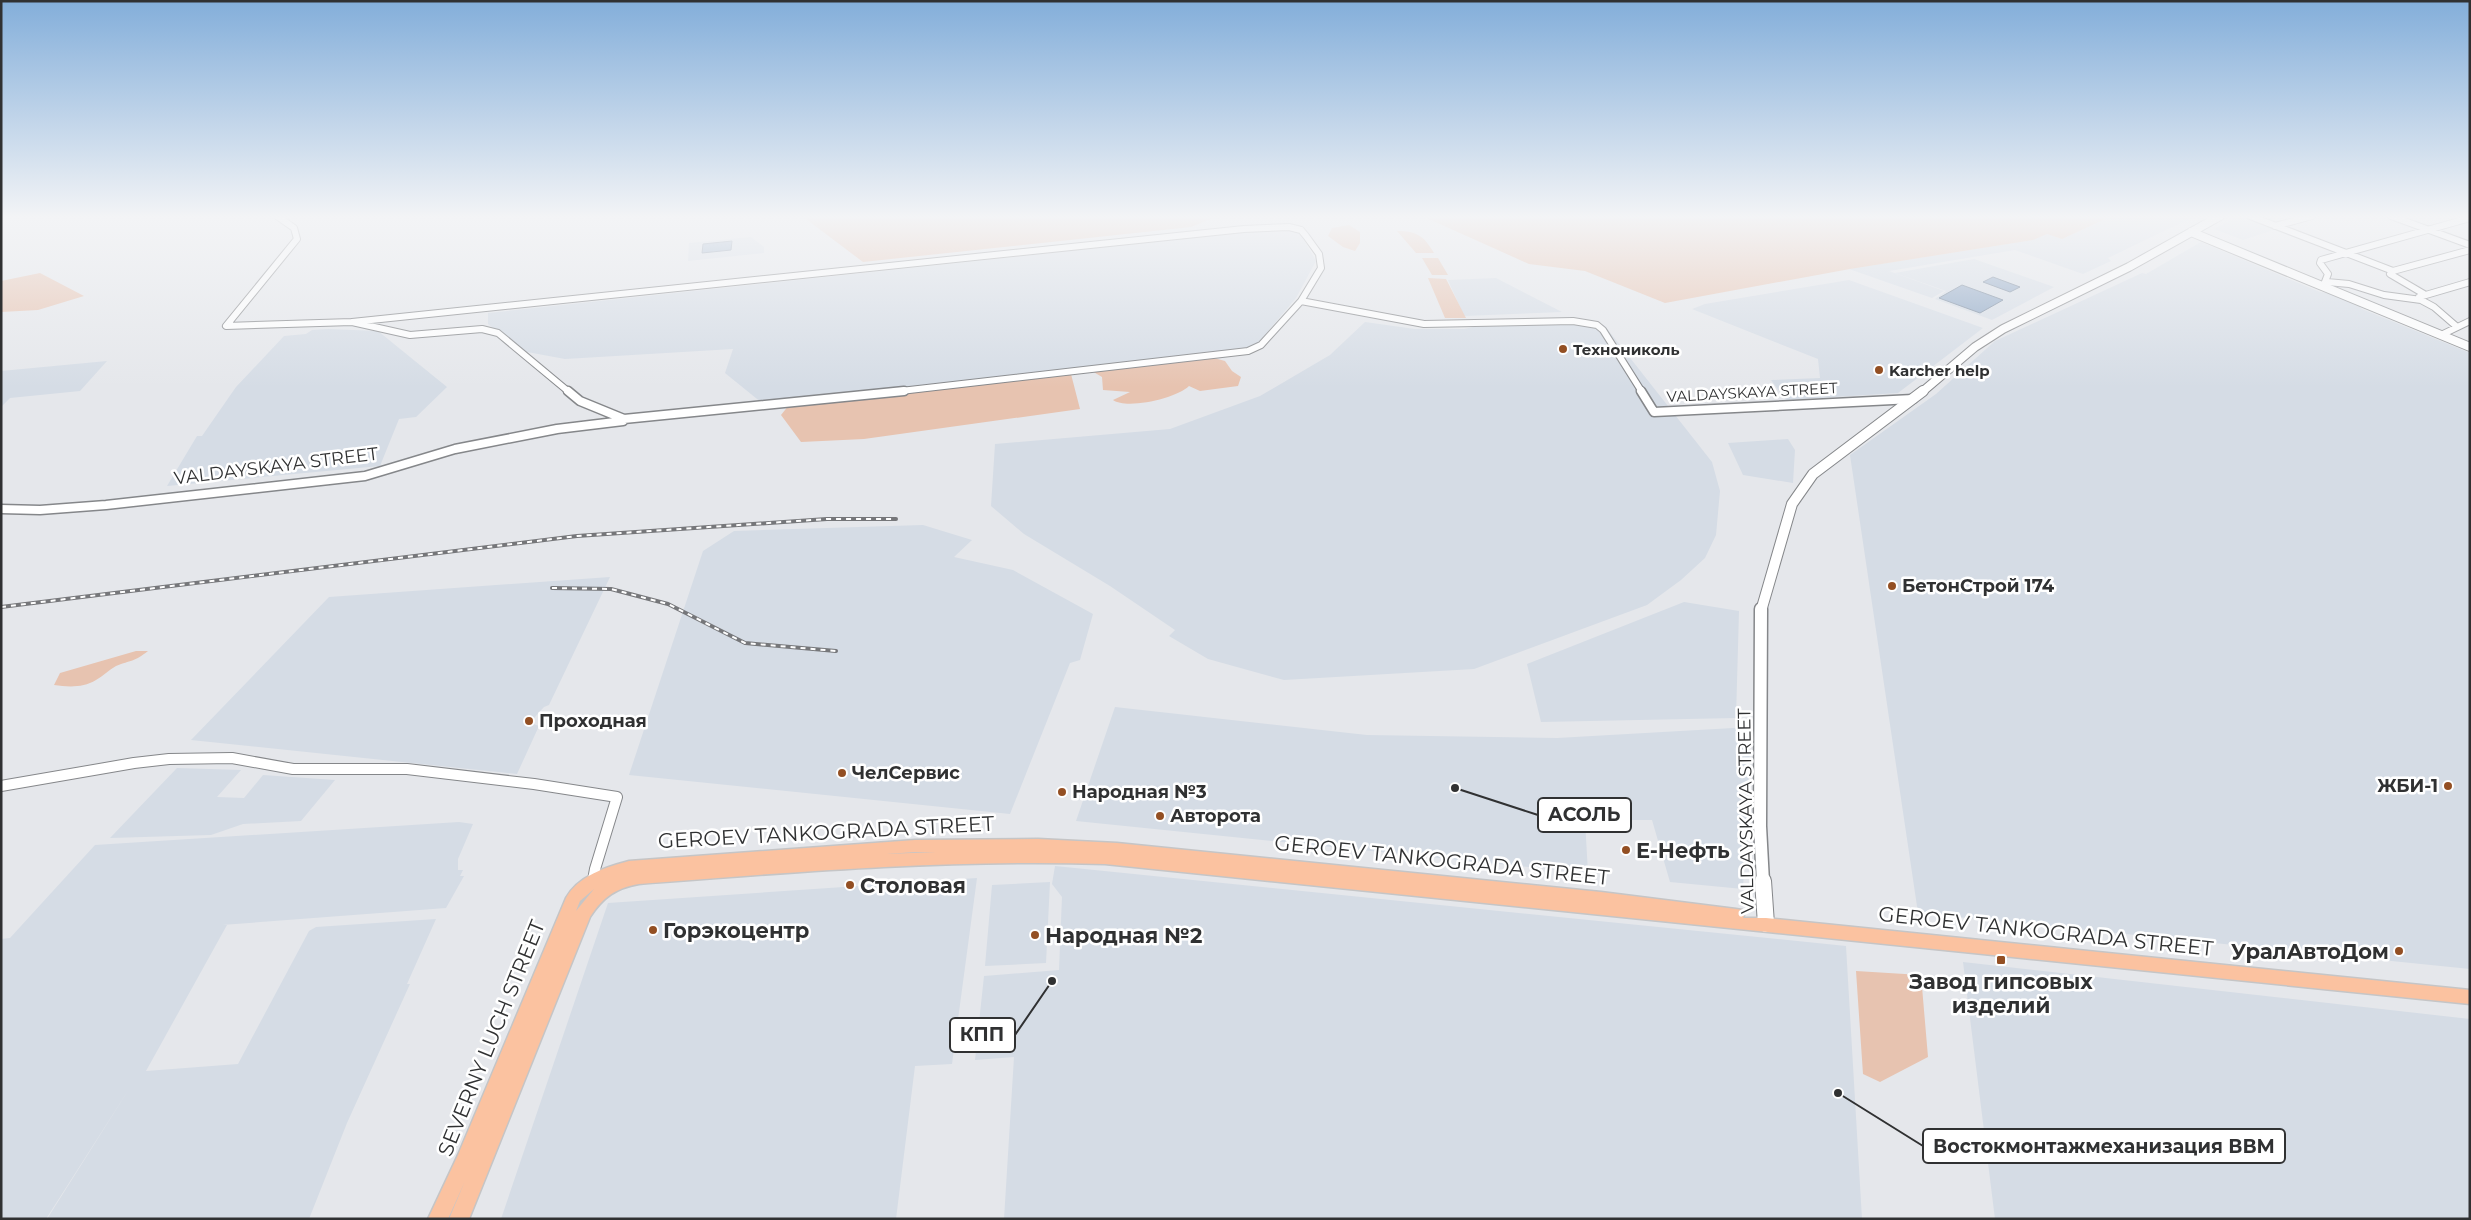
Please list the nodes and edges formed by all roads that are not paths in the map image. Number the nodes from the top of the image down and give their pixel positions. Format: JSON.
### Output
{"nodes":[{"id":1,"x":269,"y":273,"type":"edge"},
{"id":2,"x":825,"y":273,"type":"edge"},
{"id":3,"x":1318,"y":273,"type":"edge"},
{"id":4,"x":2117,"y":273,"type":"edge"},
{"id":5,"x":2296,"y":273,"type":"edge"},
{"id":6,"x":2328,"y":273,"type":"edge"},
{"id":7,"x":2391,"y":273,"type":"edge"},
{"id":8,"x":2470,"y":282,"type":"edge"},
{"id":9,"x":2325,"y":284,"type":"junction"},
{"id":10,"x":2422,"y":297,"type":"junction"},
{"id":11,"x":1301,"y":301,"type":"junction"},
{"id":12,"x":2470,"y":321,"type":"edge"},
{"id":13,"x":352,"y":322,"type":"junction"},
{"id":14,"x":2456,"y":326,"type":"junction"},
{"id":15,"x":2441,"y":336,"type":"junction"},
{"id":16,"x":2470,"y":347,"type":"edge"},
{"id":17,"x":1913,"y":399,"type":"junction"},
{"id":18,"x":640,"y":419,"type":"junction"},
{"id":19,"x":1,"y":509,"type":"edge"},
{"id":20,"x":1,"y":786,"type":"edge"},
{"id":21,"x":599,"y":883,"type":"junction"},
{"id":22,"x":1766,"y":924,"type":"junction"},
{"id":23,"x":2470,"y":997,"type":"edge"},
{"id":24,"x":438,"y":1219,"type":"edge"},
{"id":25,"x":459,"y":1219,"type":"edge"}],
"edges":[{"from":1,"to":13,"type":"street"},
{"from":2,"to":13,"type":"street"},
{"from":3,"to":11,"type":"street"},
{"from":4,"to":17,"type":"street","name":"VALDAYSKAYA STREET"},
{"from":5,"to":9,"type":"street"},
{"from":6,"to":9,"type":"street"},
{"from":7,"to":10,"type":"street"},
{"from":8,"to":10,"type":"street"},
{"from":9,"to":10,"type":"street"},
{"from":9,"to":15,"type":"street"},
{"from":10,"to":14,"type":"street"},
{"from":11,"to":17,"type":"street","name":"VALDAYSKAYA STREET"},
{"from":11,"to":18,"type":"street"},
{"from":12,"to":14,"type":"street"},
{"from":13,"to":18,"type":"street"},
{"from":14,"to":15,"type":"street"},
{"from":15,"to":16,"type":"street"},
{"from":17,"to":22,"type":"street","name":"VALDAYSKAYA STREET"},
{"from":18,"to":19,"type":"street","name":"VALDAYSKAYA STREET"},
{"from":20,"to":21,"type":"street"},
{"from":21,"to":22,"type":"main road","name":"GEROEV TANKOGRADA STREET"},
{"from":21,"to":24,"type":"main road","name":"SEVERNY LUCH STREET"},
{"from":21,"to":25,"type":"main road"},
{"from":22,"to":23,"type":"main road","name":"GEROEV TANKOGRADA STREET"}]}
